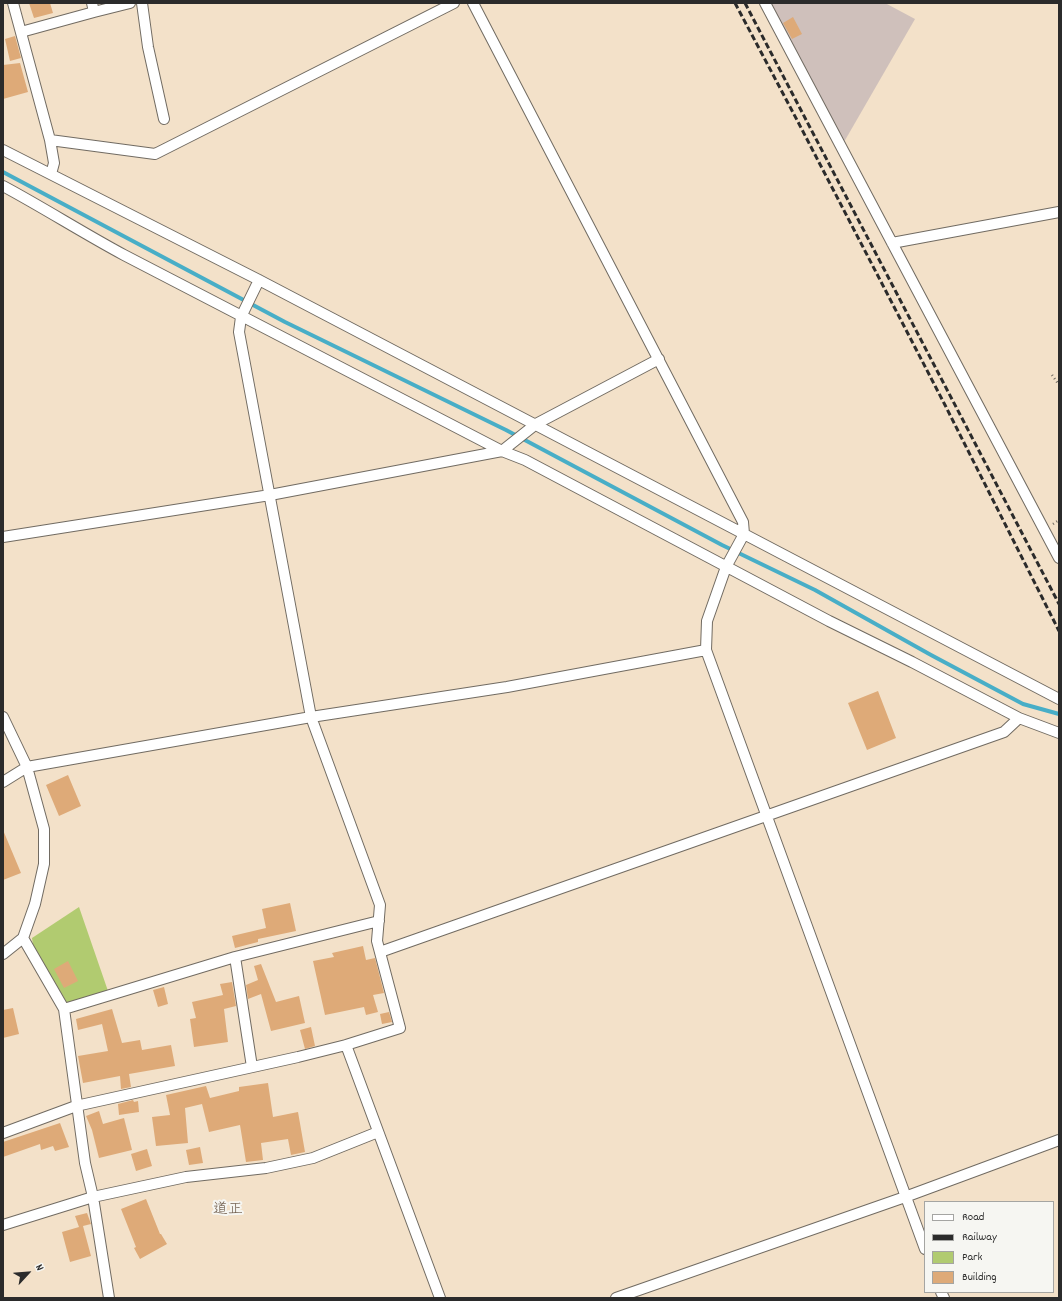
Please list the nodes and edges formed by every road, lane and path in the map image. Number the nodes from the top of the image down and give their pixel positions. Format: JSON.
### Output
{"nodes":[{"id":1,"x":13,"y":3,"type":"edge"},
{"id":2,"x":130,"y":3,"type":"edge"},
{"id":3,"x":142,"y":3,"type":"edge"},
{"id":4,"x":454,"y":3,"type":"edge"},
{"id":5,"x":474,"y":3,"type":"edge"},
{"id":6,"x":766,"y":3,"type":"edge"},
{"id":7,"x":93,"y":8,"type":"edge"},
{"id":8,"x":21,"y":32,"type":"junction"},
{"id":9,"x":164,"y":119,"type":"dead end"},
{"id":10,"x":50,"y":140,"type":"junction"},
{"id":11,"x":3,"y":150,"type":"edge"},
{"id":12,"x":51,"y":174,"type":"junction"},
{"id":13,"x":3,"y":186,"type":"edge"},
{"id":14,"x":1059,"y":212,"type":"edge"},
{"id":15,"x":892,"y":243,"type":"junction"},
{"id":16,"x":259,"y":280,"type":"junction"},
{"id":17,"x":241,"y":316,"type":"junction"},
{"id":18,"x":659,"y":359,"type":"junction"},
{"id":19,"x":1052,"y":375,"type":"dead end"},
{"id":20,"x":1059,"y":385,"type":"edge"},
{"id":21,"x":536,"y":424,"type":"junction"},
{"id":22,"x":502,"y":451,"type":"junction"},
{"id":23,"x":270,"y":495,"type":"junction"},
{"id":24,"x":744,"y":534,"type":"junction"},
{"id":25,"x":3,"y":537,"type":"edge"},
{"id":26,"x":1059,"y":558,"type":"edge"},
{"id":27,"x":726,"y":567,"type":"junction"},
{"id":28,"x":706,"y":650,"type":"junction"},
{"id":29,"x":1059,"y":699,"type":"edge"},
{"id":30,"x":3,"y":717,"type":"edge"},
{"id":31,"x":311,"y":717,"type":"junction"},
{"id":32,"x":1019,"y":718,"type":"junction"},
{"id":33,"x":1059,"y":733,"type":"edge"},
{"id":34,"x":27,"y":767,"type":"junction"},
{"id":35,"x":3,"y":782,"type":"edge"},
{"id":36,"x":767,"y":816,"type":"junction"},
{"id":37,"x":379,"y":921,"type":"junction"},
{"id":38,"x":24,"y":938,"type":"junction"},
{"id":39,"x":380,"y":952,"type":"junction"},
{"id":40,"x":3,"y":954,"type":"edge"},
{"id":41,"x":235,"y":957,"type":"junction"},
{"id":42,"x":64,"y":1009,"type":"junction"},
{"id":43,"x":346,"y":1045,"type":"junction"},
{"id":44,"x":252,"y":1067,"type":"junction"},
{"id":45,"x":76,"y":1106,"type":"junction"},
{"id":46,"x":378,"y":1132,"type":"junction"},
{"id":47,"x":3,"y":1133,"type":"edge"},
{"id":48,"x":1059,"y":1140,"type":"edge"},
{"id":49,"x":93,"y":1197,"type":"junction"},
{"id":50,"x":905,"y":1197,"type":"junction"},
{"id":51,"x":3,"y":1225,"type":"edge"},
{"id":52,"x":924,"y":1246,"type":"edge"},
{"id":53,"x":109,"y":1298,"type":"edge"},
{"id":54,"x":440,"y":1298,"type":"edge"},
{"id":55,"x":616,"y":1298,"type":"edge"}],
"edges":[{"from":1,"to":8,"type":"street"},
{"from":2,"to":7,"type":"street"},
{"from":3,"to":9,"type":"street"},
{"from":4,"to":10,"type":"street"},
{"from":5,"to":18,"type":"street"},
{"from":6,"to":15,"type":"street"},
{"from":7,"to":8,"type":"street"},
{"from":8,"to":10,"type":"street"},
{"from":10,"to":12,"type":"street"},
{"from":11,"to":12,"type":"street"},
{"from":12,"to":16,"type":"street"},
{"from":13,"to":17,"type":"street"},
{"from":14,"to":15,"type":"street"},
{"from":15,"to":26,"type":"street"},
{"from":16,"to":17,"type":"street"},
{"from":16,"to":21,"type":"street"},
{"from":17,"to":22,"type":"street"},
{"from":17,"to":23,"type":"street"},
{"from":18,"to":21,"type":"street"},
{"from":18,"to":24,"type":"street"},
{"from":19,"to":20,"type":"path"},
{"from":21,"to":22,"type":"street"},
{"from":21,"to":24,"type":"street"},
{"from":22,"to":23,"type":"street"},
{"from":22,"to":27,"type":"street"},
{"from":23,"to":25,"type":"street"},
{"from":23,"to":31,"type":"street"},
{"from":24,"to":27,"type":"street"},
{"from":24,"to":29,"type":"street"},
{"from":27,"to":28,"type":"street"},
{"from":27,"to":32,"type":"street"},
{"from":28,"to":31,"type":"street"},
{"from":28,"to":36,"type":"street"},
{"from":30,"to":34,"type":"street"},
{"from":31,"to":34,"type":"street"},
{"from":31,"to":37,"type":"street"},
{"from":32,"to":33,"type":"street"},
{"from":32,"to":36,"type":"street"},
{"from":34,"to":35,"type":"street"},
{"from":34,"to":38,"type":"street"},
{"from":36,"to":39,"type":"street"},
{"from":36,"to":50,"type":"street"},
{"from":37,"to":39,"type":"street"},
{"from":37,"to":41,"type":"street"},
{"from":38,"to":40,"type":"street"},
{"from":38,"to":42,"type":"street"},
{"from":39,"to":43,"type":"street"},
{"from":41,"to":42,"type":"street"},
{"from":41,"to":44,"type":"street"},
{"from":42,"to":45,"type":"street"},
{"from":43,"to":44,"type":"street"},
{"from":43,"to":46,"type":"street"},
{"from":44,"to":45,"type":"street"},
{"from":45,"to":47,"type":"street"},
{"from":45,"to":49,"type":"street"},
{"from":46,"to":49,"type":"street"},
{"from":46,"to":54,"type":"street"},
{"from":48,"to":50,"type":"street"},
{"from":49,"to":51,"type":"street"},
{"from":49,"to":53,"type":"street"},
{"from":50,"to":52,"type":"street"},
{"from":50,"to":55,"type":"street"}]}
